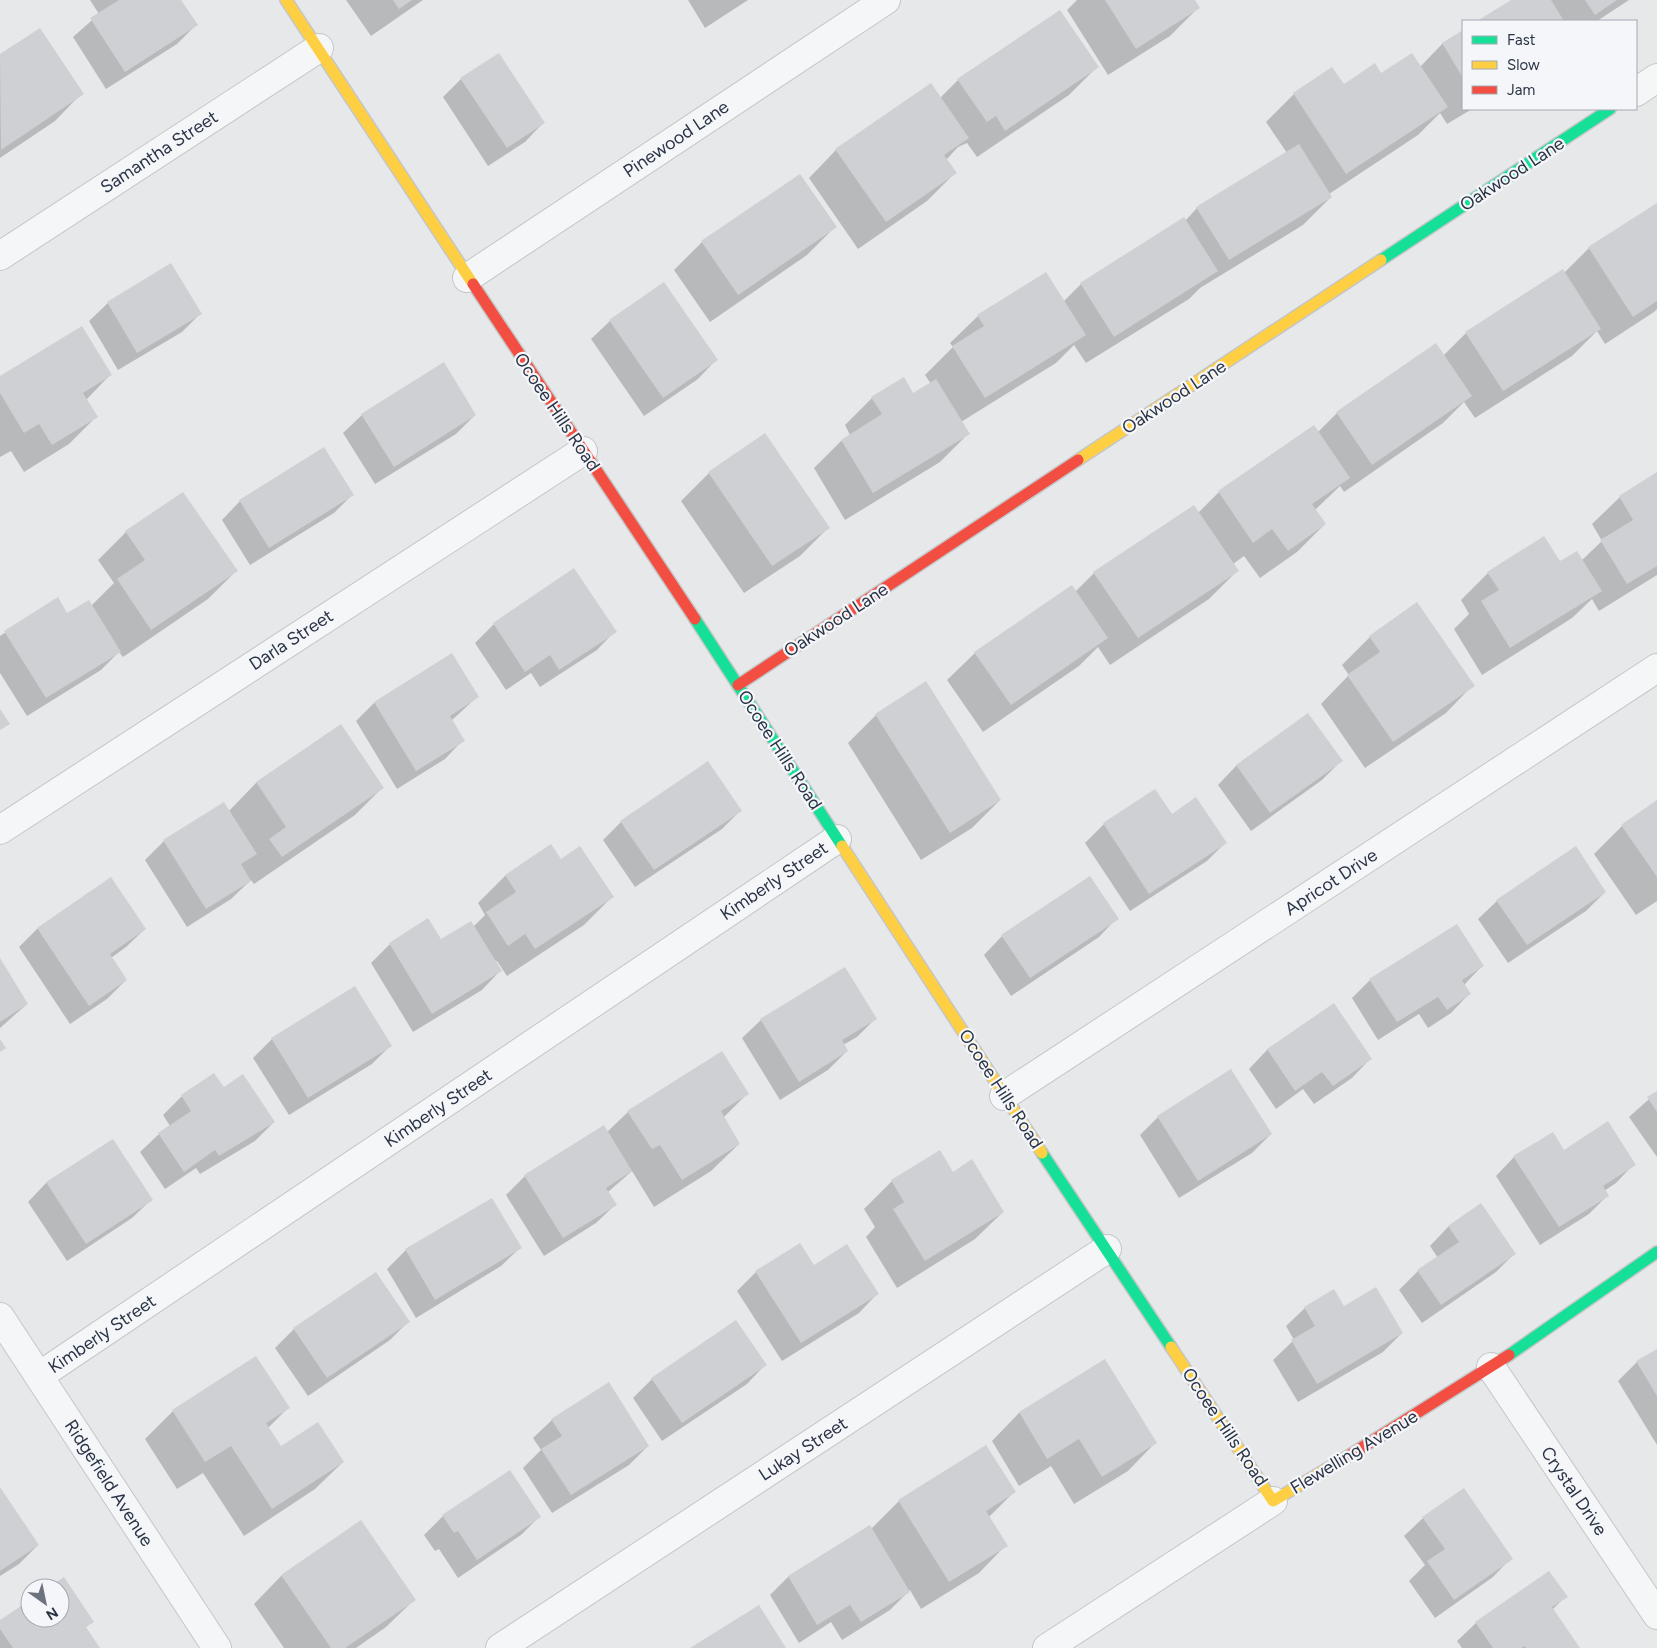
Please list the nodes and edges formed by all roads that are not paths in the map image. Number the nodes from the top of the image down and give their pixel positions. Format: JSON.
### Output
{"nodes":[{"id":1,"x":286,"y":0,"type":"edge"},
{"id":2,"x":886,"y":0,"type":"edge"},
{"id":3,"x":319,"y":48,"type":"junction"},
{"id":4,"x":1657,"y":78,"type":"edge"},
{"id":5,"x":1637,"y":91,"type":"edge"},
{"id":6,"x":1608,"y":110,"type":"edge"},
{"id":7,"x":0,"y":256,"type":"edge"},
{"id":8,"x":467,"y":278,"type":"junction"},
{"id":9,"x":583,"y":451,"type":"junction"},
{"id":10,"x":1657,"y":668,"type":"edge"},
{"id":11,"x":738,"y":685,"type":"junction"},
{"id":12,"x":0,"y":830,"type":"edge"},
{"id":13,"x":837,"y":839,"type":"junction"},
{"id":14,"x":1004,"y":1096,"type":"junction"},
{"id":15,"x":1107,"y":1249,"type":"junction"},
{"id":16,"x":1657,"y":1252,"type":"edge"},
{"id":17,"x":0,"y":1317,"type":"edge"},
{"id":18,"x":1491,"y":1366,"type":"junction"},
{"id":19,"x":39,"y":1376,"type":"junction"},
{"id":20,"x":1273,"y":1500,"type":"junction"},
{"id":21,"x":1657,"y":1615,"type":"edge"},
{"id":22,"x":217,"y":1648,"type":"edge"},
{"id":23,"x":500,"y":1648,"type":"edge"},
{"id":24,"x":1047,"y":1648,"type":"edge"}],
"edges":[{"from":1,"to":3,"type":"street","name":"Ocoee Hills Road"},
{"from":2,"to":8,"type":"street","name":"Pinewood Lane"},
{"from":3,"to":7,"type":"street","name":"Samantha Street"},
{"from":3,"to":8,"type":"street","name":"Ocoee Hills Road"},
{"from":4,"to":5,"type":"street"},
{"from":6,"to":11,"type":"street","name":"Oakwood Lane"},
{"from":8,"to":9,"type":"street","name":"Ocoee Hills Road"},
{"from":9,"to":11,"type":"street","name":"Ocoee Hills Road"},
{"from":9,"to":12,"type":"street","name":"Darla Street"},
{"from":10,"to":14,"type":"street","name":"Apricot Drive"},
{"from":11,"to":13,"type":"street","name":"Ocoee Hills Road"},
{"from":13,"to":14,"type":"street","name":"Ocoee Hills Road"},
{"from":13,"to":19,"type":"street","name":"Kimberly Street"},
{"from":14,"to":15,"type":"street","name":"Ocoee Hills Road"},
{"from":15,"to":20,"type":"street","name":"Ocoee Hills Road"},
{"from":15,"to":23,"type":"street","name":"Lukay Street"},
{"from":16,"to":18,"type":"street","name":"Flewelling Avenue"},
{"from":17,"to":19,"type":"street","name":"Ridgefield Avenue"},
{"from":18,"to":20,"type":"street","name":"Flewelling Avenue"},
{"from":18,"to":21,"type":"street","name":"Crystal Drive"},
{"from":19,"to":22,"type":"street","name":"Ridgefield Avenue"},
{"from":20,"to":24,"type":"street","name":"Flewelling Avenue"}]}
